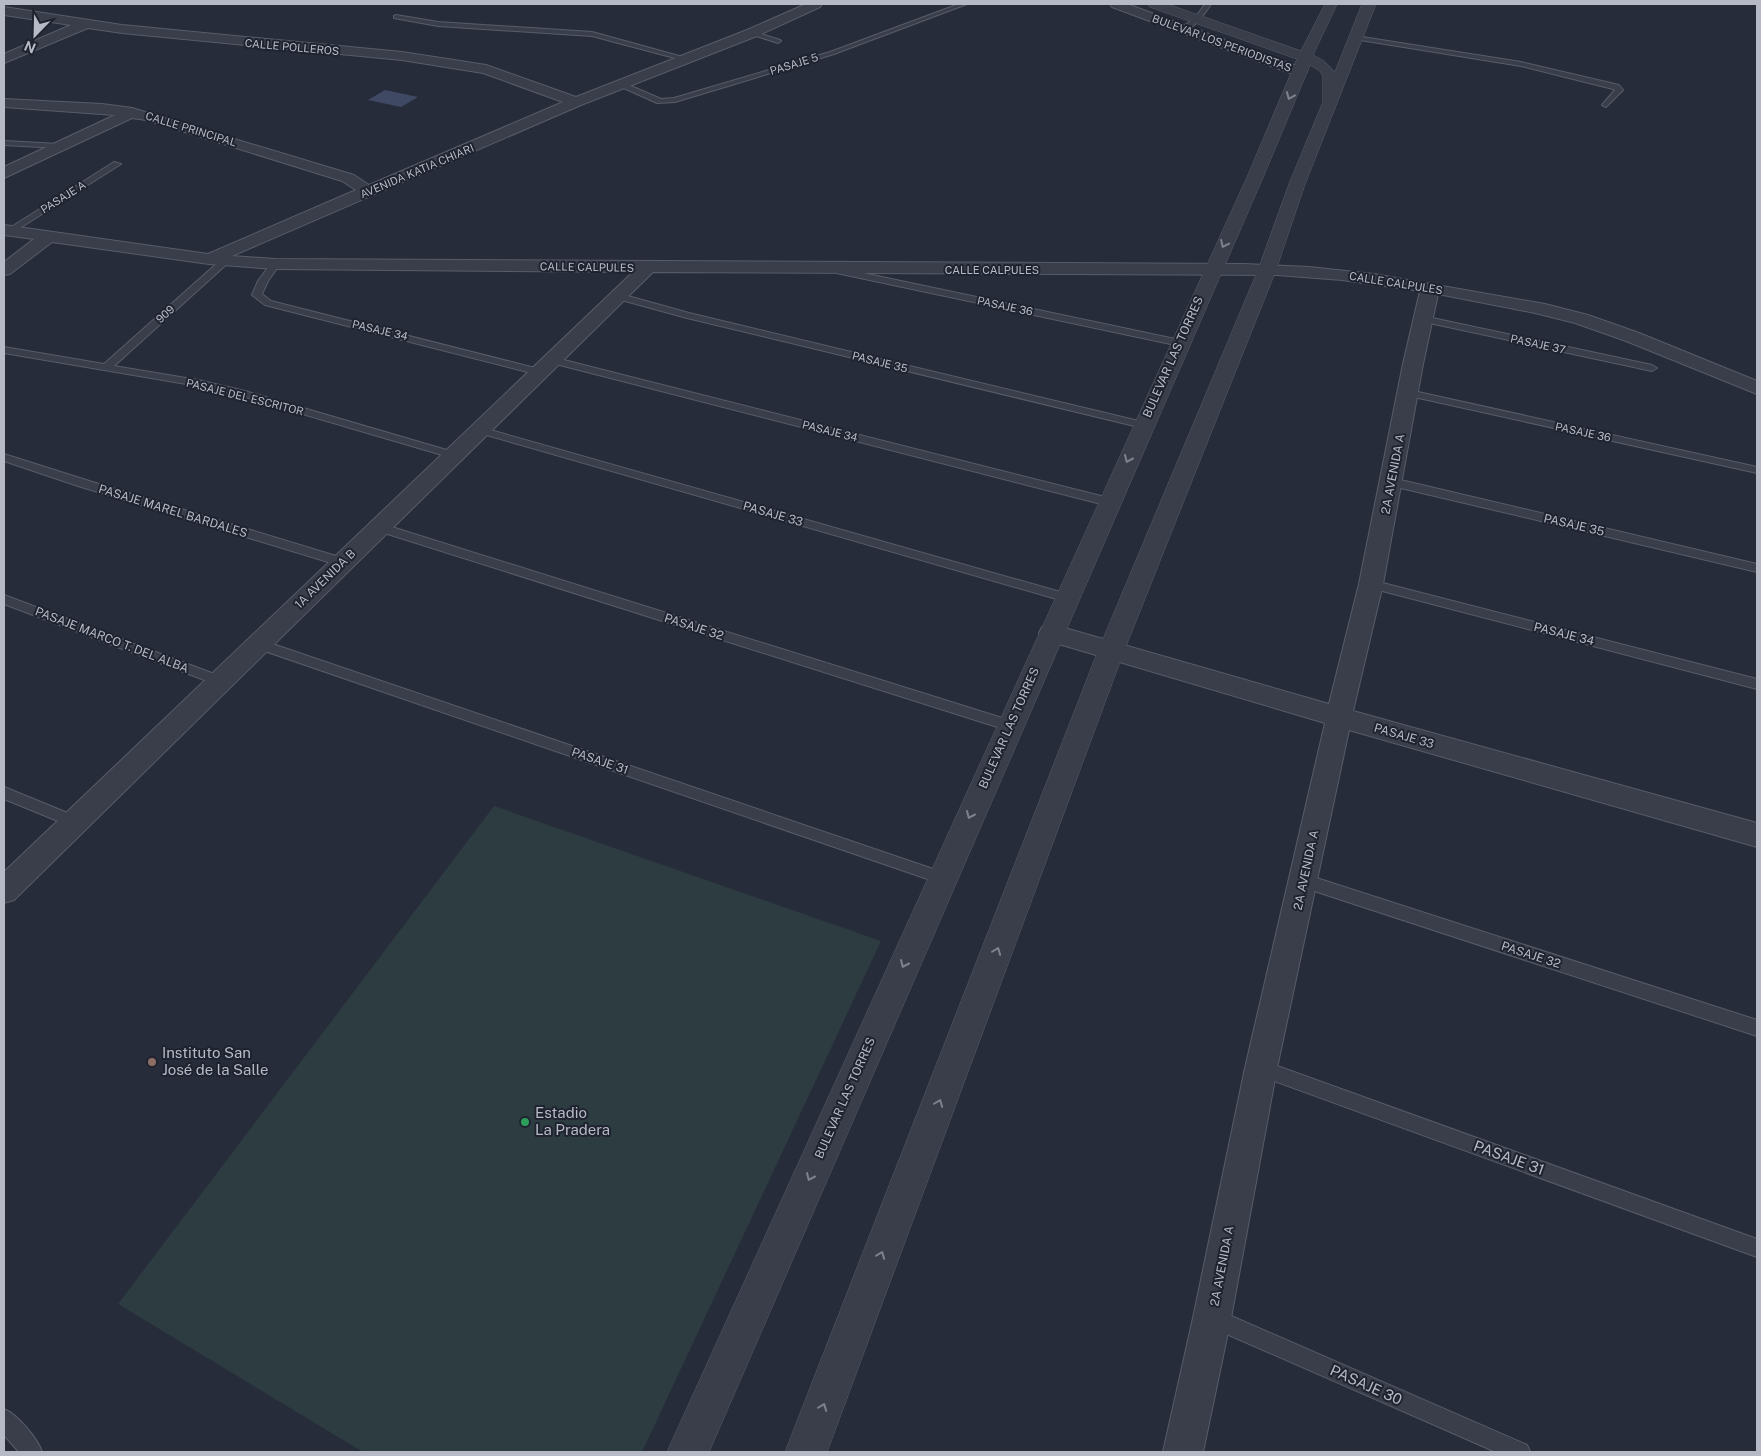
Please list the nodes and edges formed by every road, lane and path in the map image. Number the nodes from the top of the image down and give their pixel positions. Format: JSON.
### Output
{"nodes":[{"id":1,"x":816,"y":4,"type":"edge"},
{"id":2,"x":964,"y":4,"type":"edge"},
{"id":3,"x":1116,"y":4,"type":"edge"},
{"id":4,"x":1155,"y":4,"type":"edge"},
{"id":5,"x":1208,"y":4,"type":"edge"},
{"id":6,"x":1331,"y":4,"type":"edge"},
{"id":7,"x":1369,"y":4,"type":"edge"},
{"id":8,"x":5,"y":12,"type":"edge"},
{"id":9,"x":396,"y":18,"type":"dead end"},
{"id":10,"x":1197,"y":19,"type":"junction"},
{"id":11,"x":85,"y":24,"type":"junction"},
{"id":12,"x":1184,"y":29,"type":"junction"},
{"id":13,"x":752,"y":33,"type":"junction"},
{"id":14,"x":1356,"y":38,"type":"junction"},
{"id":15,"x":778,"y":41,"type":"dead end"},
{"id":16,"x":686,"y":58,"type":"junction"},
{"id":17,"x":4,"y":59,"type":"edge"},
{"id":18,"x":1302,"y":65,"type":"junction"},
{"id":19,"x":621,"y":85,"type":"junction"},
{"id":20,"x":576,"y":102,"type":"junction"},
{"id":21,"x":1332,"y":102,"type":"junction"},
{"id":22,"x":4,"y":103,"type":"edge"},
{"id":23,"x":1606,"y":105,"type":"dead end"},
{"id":24,"x":132,"y":112,"type":"junction"},
{"id":25,"x":4,"y":143,"type":"edge"},
{"id":26,"x":59,"y":146,"type":"junction"},
{"id":27,"x":116,"y":164,"type":"dead end"},
{"id":28,"x":4,"y":173,"type":"edge"},
{"id":29,"x":1275,"y":182,"type":"junction"},
{"id":30,"x":369,"y":192,"type":"junction"},
{"id":31,"x":6,"y":230,"type":"edge"},
{"id":32,"x":49,"y":236,"type":"junction"},
{"id":33,"x":218,"y":260,"type":"junction"},
{"id":34,"x":276,"y":264,"type":"junction"},
{"id":35,"x":647,"y":268,"type":"junction"},
{"id":36,"x":830,"y":269,"type":"junction"},
{"id":37,"x":4,"y":270,"type":"edge"},
{"id":38,"x":1212,"y":270,"type":"junction"},
{"id":39,"x":1266,"y":270,"type":"junction"},
{"id":40,"x":1430,"y":288,"type":"junction"},
{"id":41,"x":617,"y":296,"type":"junction"},
{"id":42,"x":1423,"y":319,"type":"junction"},
{"id":43,"x":1180,"y":343,"type":"junction"},
{"id":44,"x":4,"y":350,"type":"edge"},
{"id":45,"x":546,"y":366,"type":"junction"},
{"id":46,"x":105,"y":368,"type":"junction"},
{"id":47,"x":1652,"y":368,"type":"dead end"},
{"id":48,"x":1757,"y":388,"type":"edge"},
{"id":49,"x":1409,"y":393,"type":"junction"},
{"id":50,"x":1143,"y":425,"type":"junction"},
{"id":51,"x":480,"y":430,"type":"junction"},
{"id":52,"x":453,"y":455,"type":"junction"},
{"id":53,"x":4,"y":458,"type":"edge"},
{"id":54,"x":1757,"y":470,"type":"edge"},
{"id":55,"x":1392,"y":482,"type":"junction"},
{"id":56,"x":1109,"y":502,"type":"junction"},
{"id":57,"x":379,"y":527,"type":"junction"},
{"id":58,"x":342,"y":562,"type":"junction"},
{"id":59,"x":1757,"y":568,"type":"edge"},
{"id":60,"x":1371,"y":584,"type":"junction"},
{"id":61,"x":1066,"y":598,"type":"junction"},
{"id":62,"x":4,"y":599,"type":"edge"},
{"id":63,"x":1051,"y":633,"type":"junction"},
{"id":64,"x":258,"y":644,"type":"junction"},
{"id":65,"x":1111,"y":651,"type":"junction"},
{"id":66,"x":220,"y":681,"type":"junction"},
{"id":67,"x":1757,"y":684,"type":"edge"},
{"id":68,"x":1339,"y":718,"type":"junction"},
{"id":69,"x":1010,"y":726,"type":"junction"},
{"id":70,"x":4,"y":794,"type":"edge"},
{"id":71,"x":75,"y":822,"type":"junction"},
{"id":72,"x":1757,"y":835,"type":"edge"},
{"id":73,"x":942,"y":878,"type":"junction"},
{"id":74,"x":1304,"y":881,"type":"junction"},
{"id":75,"x":4,"y":891,"type":"edge"},
{"id":76,"x":1757,"y":1028,"type":"edge"},
{"id":77,"x":1261,"y":1068,"type":"junction"},
{"id":78,"x":1757,"y":1248,"type":"edge"},
{"id":79,"x":1212,"y":1318,"type":"junction"},
{"id":80,"x":4,"y":1419,"type":"edge"},
{"id":81,"x":32,"y":1452,"type":"edge"},
{"id":82,"x":688,"y":1452,"type":"edge"},
{"id":83,"x":806,"y":1452,"type":"edge"},
{"id":84,"x":1183,"y":1452,"type":"edge"},
{"id":85,"x":1520,"y":1452,"type":"edge"}],
"edges":[{"from":1,"to":13,"type":"street","name":"AVENIDA KATIA CHIARI"},
{"from":2,"to":19,"type":"lane","name":"PASAJE 5"},
{"from":3,"to":12,"type":"street","name":"BULEVAR LOS PERIODISTAS"},
{"from":4,"to":10,"type":"street","name":"BULEVAR LOS PERIODISTAS"},
{"from":5,"to":10,"type":"lane"},
{"from":6,"to":18,"type":"street","name":"BULEVAR LAS TORRES"},
{"from":7,"to":14,"type":"street","name":"BULEVAR LAS TORRES"},
{"from":8,"to":11,"type":"street","name":"CALLE POLLEROS"},
{"from":9,"to":16,"type":"lane"},
{"from":10,"to":12,"type":"lane"},
{"from":10,"to":18,"type":"street","name":"BULEVAR LOS PERIODISTAS"},
{"from":11,"to":17,"type":"street"},
{"from":11,"to":20,"type":"street","name":"CALLE POLLEROS"},
{"from":12,"to":18,"type":"street","name":"BULEVAR LOS PERIODISTAS"},
{"from":13,"to":15,"type":"lane"},
{"from":13,"to":16,"type":"street","name":"AVENIDA KATIA CHIARI"},
{"from":14,"to":21,"type":"street","name":"BULEVAR LAS TORRES"},
{"from":14,"to":23,"type":"lane"},
{"from":16,"to":19,"type":"street","name":"AVENIDA KATIA CHIARI"},
{"from":18,"to":21,"type":"street"},
{"from":18,"to":29,"type":"street","name":"BULEVAR LAS TORRES","one_way":true},
{"from":19,"to":20,"type":"street","name":"AVENIDA KATIA CHIARI"},
{"from":20,"to":30,"type":"street","name":"AVENIDA KATIA CHIARI"},
{"from":21,"to":29,"type":"street","name":"BULEVAR LAS TORRES"},
{"from":22,"to":24,"type":"street","name":"CALLE PRINCIPAL"},
{"from":24,"to":26,"type":"street"},
{"from":24,"to":30,"type":"street","name":"CALLE PRINCIPAL"},
{"from":25,"to":26,"type":"lane"},
{"from":26,"to":28,"type":"street"},
{"from":27,"to":31,"type":"lane","name":"PASAJE A"},
{"from":29,"to":38,"type":"street","name":"BULEVAR LAS TORRES","one_way":true},
{"from":29,"to":39,"type":"street","name":"BULEVAR LAS TORRES"},
{"from":30,"to":33,"type":"street","name":"AVENIDA KATIA CHIARI"},
{"from":31,"to":32,"type":"street"},
{"from":32,"to":33,"type":"street"},
{"from":32,"to":37,"type":"street"},
{"from":33,"to":34,"type":"street","name":"CALLE CALPULES"},
{"from":33,"to":46,"type":"lane","name":"909"},
{"from":34,"to":35,"type":"street","name":"CALLE CALPULES"},
{"from":34,"to":45,"type":"lane","name":"PASAJE 34"},
{"from":35,"to":36,"type":"street","name":"CALLE CALPULES"},
{"from":35,"to":41,"type":"street","name":"1A AVENIDA B"},
{"from":36,"to":38,"type":"street","name":"CALLE CALPULES"},
{"from":36,"to":43,"type":"lane","name":"PASAJE 36"},
{"from":38,"to":39,"type":"street","name":"CALLE CALPULES"},
{"from":38,"to":43,"type":"street","name":"BULEVAR LAS TORRES"},
{"from":39,"to":40,"type":"street","name":"CALLE CALPULES"},
{"from":39,"to":65,"type":"street","name":"BULEVAR LAS TORRES"},
{"from":40,"to":42,"type":"street","name":"2A AVENIDA A"},
{"from":40,"to":48,"type":"street","name":"CALLE CALPULES"},
{"from":41,"to":45,"type":"street","name":"1A AVENIDA B"},
{"from":41,"to":50,"type":"lane","name":"PASAJE 35"},
{"from":42,"to":47,"type":"lane","name":"PASAJE 37"},
{"from":42,"to":49,"type":"street","name":"2A AVENIDA A"},
{"from":43,"to":50,"type":"street","name":"BULEVAR LAS TORRES"},
{"from":44,"to":46,"type":"lane","name":"PASAJE DEL ESCRITOR"},
{"from":45,"to":51,"type":"street","name":"1A AVENIDA B"},
{"from":45,"to":56,"type":"lane","name":"PASAJE 34"},
{"from":46,"to":52,"type":"lane","name":"PASAJE DEL ESCRITOR"},
{"from":49,"to":54,"type":"lane","name":"PASAJE 36"},
{"from":49,"to":55,"type":"street","name":"2A AVENIDA A"},
{"from":50,"to":56,"type":"street","name":"BULEVAR LAS TORRES","one_way":true},
{"from":51,"to":52,"type":"street","name":"1A AVENIDA B"},
{"from":51,"to":61,"type":"lane","name":"PASAJE 33"},
{"from":52,"to":57,"type":"street","name":"1A AVENIDA B"},
{"from":53,"to":58,"type":"lane","name":"PASAJE MAREL BARDALES"},
{"from":55,"to":59,"type":"lane","name":"PASAJE 35"},
{"from":55,"to":60,"type":"street","name":"2A AVENIDA A"},
{"from":56,"to":61,"type":"street","name":"BULEVAR LAS TORRES"},
{"from":57,"to":58,"type":"street","name":"1A AVENIDA B"},
{"from":57,"to":69,"type":"lane","name":"PASAJE 32"},
{"from":58,"to":64,"type":"street","name":"1A AVENIDA B"},
{"from":60,"to":67,"type":"lane","name":"PASAJE 34"},
{"from":60,"to":68,"type":"street","name":"2A AVENIDA A"},
{"from":61,"to":63,"type":"street","name":"BULEVAR LAS TORRES"},
{"from":62,"to":66,"type":"lane","name":"PASAJE MARCO T. DEL ALBA"},
{"from":63,"to":65,"type":"street","name":"PASAJE 33"},
{"from":63,"to":69,"type":"street","name":"BULEVAR LAS TORRES"},
{"from":64,"to":66,"type":"street","name":"1A AVENIDA B"},
{"from":64,"to":73,"type":"lane","name":"PASAJE 31"},
{"from":65,"to":68,"type":"street","name":"PASAJE 33"},
{"from":83,"to":65,"type":"street","name":"BULEVAR LAS TORRES","one_way":true},
{"from":66,"to":71,"type":"street","name":"1A AVENIDA B"},
{"from":68,"to":72,"type":"street","name":"PASAJE 33"},
{"from":68,"to":74,"type":"street","name":"2A AVENIDA A"},
{"from":69,"to":73,"type":"street","name":"BULEVAR LAS TORRES","one_way":true},
{"from":70,"to":71,"type":"lane"},
{"from":71,"to":75,"type":"street","name":"1A AVENIDA B"},
{"from":73,"to":82,"type":"street","name":"BULEVAR LAS TORRES","one_way":true},
{"from":74,"to":76,"type":"lane","name":"PASAJE 32"},
{"from":74,"to":77,"type":"street","name":"2A AVENIDA A"},
{"from":77,"to":78,"type":"lane","name":"PASAJE 31"},
{"from":77,"to":79,"type":"street","name":"2A AVENIDA A"},
{"from":79,"to":84,"type":"street","name":"2A AVENIDA A"},
{"from":79,"to":85,"type":"lane","name":"PASAJE 30"},
{"from":80,"to":81,"type":"lane"}]}
